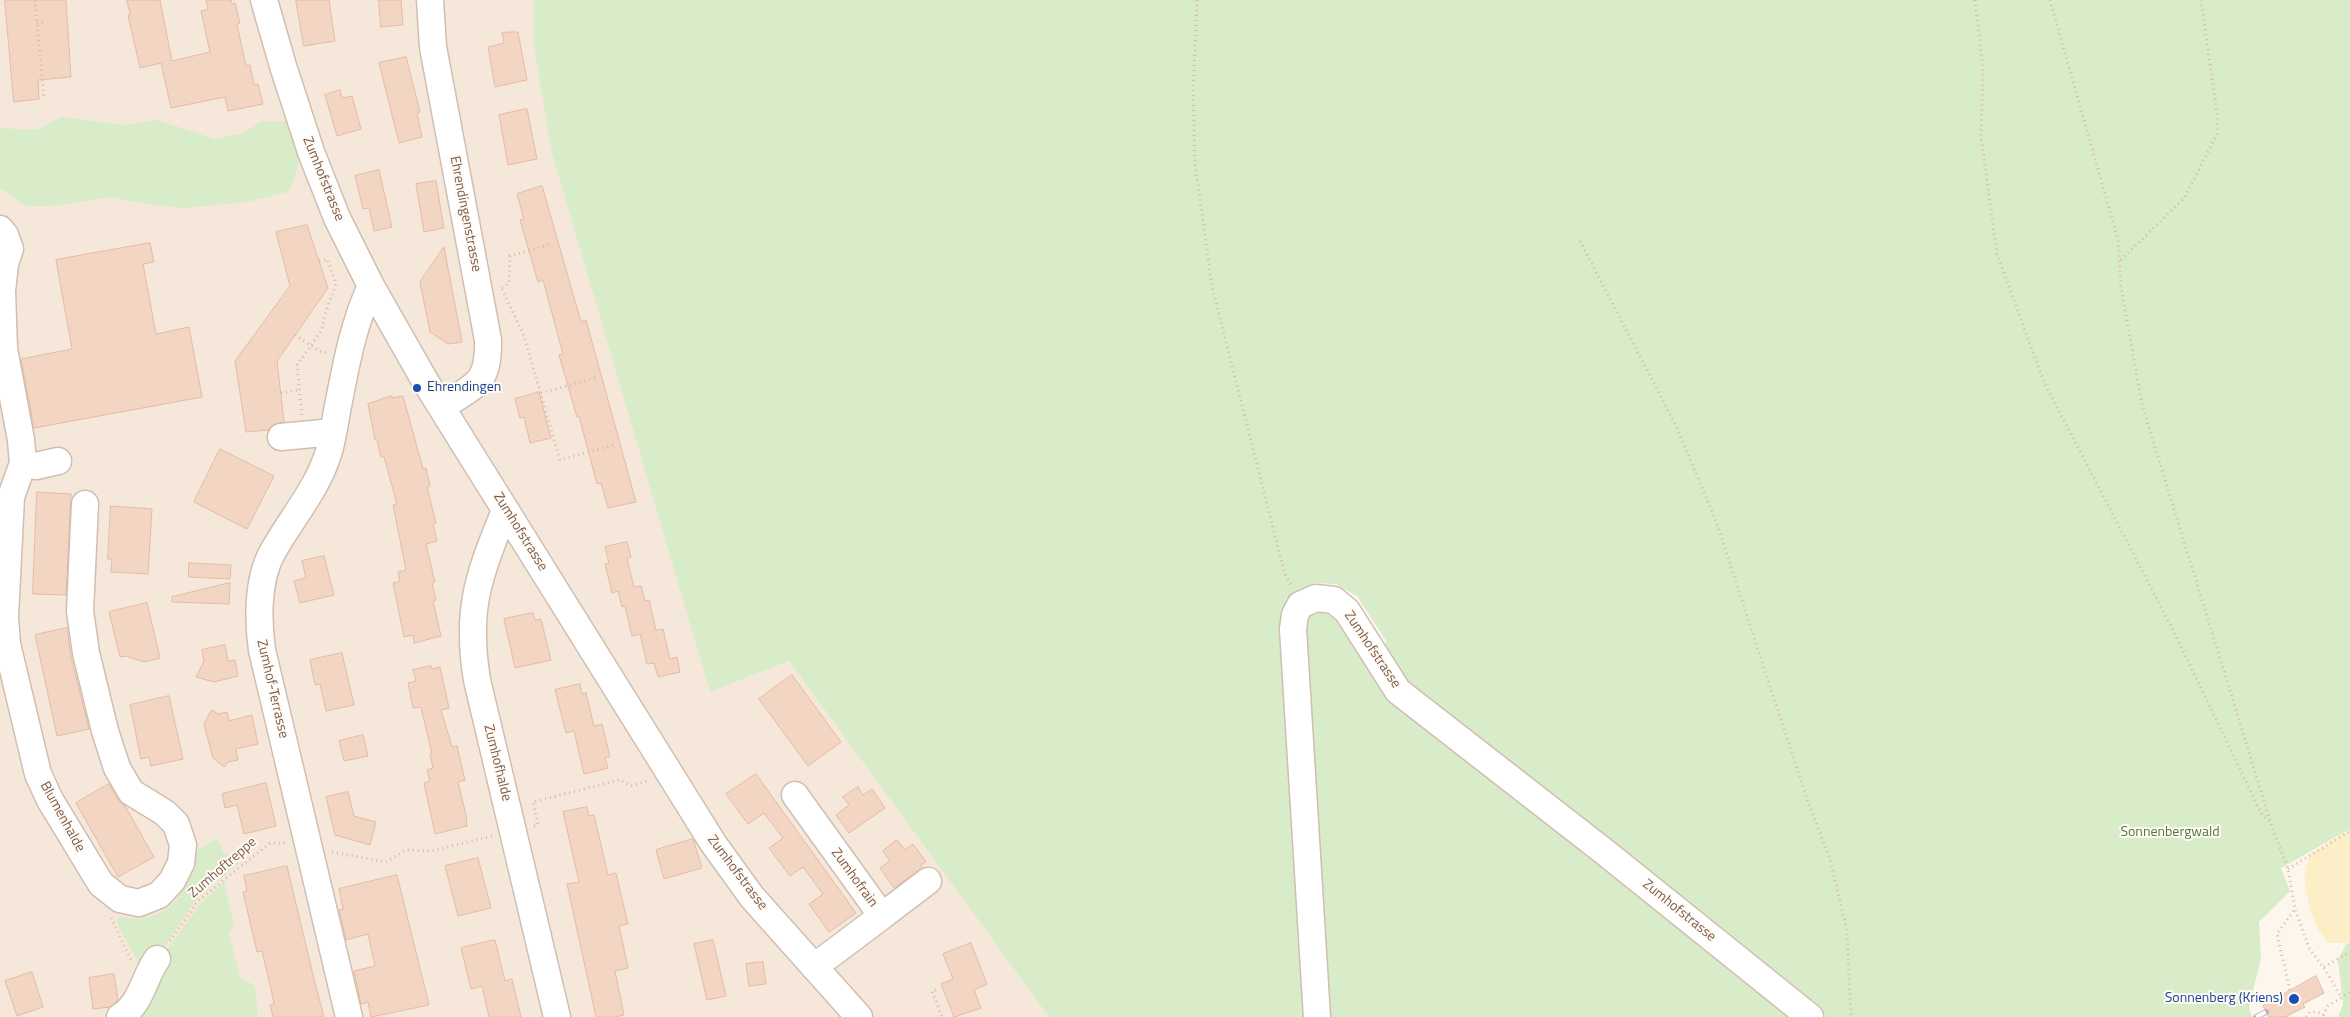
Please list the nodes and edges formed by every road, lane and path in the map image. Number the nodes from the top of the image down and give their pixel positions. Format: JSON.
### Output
{"nodes":[{"id":1,"x":35,"y":0,"type":"edge"},
{"id":2,"x":264,"y":0,"type":"edge"},
{"id":3,"x":430,"y":0,"type":"edge"},
{"id":4,"x":1197,"y":0,"type":"edge"},
{"id":5,"x":1974,"y":0,"type":"edge"},
{"id":6,"x":2050,"y":0,"type":"edge"},
{"id":7,"x":2201,"y":0,"type":"edge"},
{"id":8,"x":37,"y":23,"type":"junction"},
{"id":9,"x":42,"y":23,"type":"dead end"},
{"id":10,"x":44,"y":97,"type":"dead end"},
{"id":11,"x":0,"y":229,"type":"edge"},
{"id":12,"x":1580,"y":241,"type":"dead end"},
{"id":13,"x":551,"y":244,"type":"dead end"},
{"id":14,"x":2120,"y":260,"type":"junction"},
{"id":15,"x":319,"y":261,"type":"dead end"},
{"id":16,"x":498,"y":280,"type":"dead end"},
{"id":17,"x":370,"y":286,"type":"junction"},
{"id":18,"x":502,"y":288,"type":"junction"},
{"id":19,"x":295,"y":335,"type":"dead end"},
{"id":20,"x":311,"y":346,"type":"junction"},
{"id":21,"x":330,"y":354,"type":"dead end"},
{"id":22,"x":595,"y":378,"type":"dead end"},
{"id":23,"x":299,"y":390,"type":"junction"},
{"id":24,"x":280,"y":393,"type":"dead end"},
{"id":25,"x":541,"y":393,"type":"junction"},
{"id":26,"x":442,"y":407,"type":"junction"},
{"id":27,"x":333,"y":432,"type":"junction"},
{"id":28,"x":293,"y":436,"type":"joint"},
{"id":29,"x":614,"y":445,"type":"dead end"},
{"id":30,"x":58,"y":462,"type":"dead end"},
{"id":31,"x":23,"y":463,"type":"junction"},
{"id":32,"x":85,"y":504,"type":"dead end"},
{"id":33,"x":507,"y":512,"type":"junction"},
{"id":34,"x":1300,"y":605,"type":"junction"},
{"id":35,"x":654,"y":778,"type":"dead end"},
{"id":36,"x":795,"y":795,"type":"dead end"},
{"id":37,"x":2271,"y":824,"type":"junction"},
{"id":38,"x":530,"y":827,"type":"dead end"},
{"id":39,"x":2350,"y":831,"type":"edge"},
{"id":40,"x":494,"y":836,"type":"dead end"},
{"id":41,"x":270,"y":842,"type":"dead end"},
{"id":42,"x":324,"y":851,"type":"dead end"},
{"id":43,"x":2288,"y":869,"type":"junction"},
{"id":44,"x":928,"y":881,"type":"dead end"},
{"id":45,"x":101,"y":884,"type":"junction"},
{"id":46,"x":2295,"y":908,"type":"junction"},
{"id":47,"x":882,"y":916,"type":"junction"},
{"id":48,"x":2350,"y":952,"type":"edge"},
{"id":49,"x":814,"y":967,"type":"junction"},
{"id":50,"x":2324,"y":967,"type":"junction"},
{"id":51,"x":152,"y":969,"type":"junction"},
{"id":52,"x":936,"y":990,"type":"dead end"},
{"id":53,"x":2290,"y":990,"type":"dead end"},
{"id":54,"x":2350,"y":992,"type":"edge"},
{"id":55,"x":2340,"y":997,"type":"junction"},
{"id":56,"x":120,"y":1017,"type":"edge"},
{"id":57,"x":349,"y":1017,"type":"edge"},
{"id":58,"x":557,"y":1017,"type":"edge"},
{"id":59,"x":859,"y":1017,"type":"edge"},
{"id":60,"x":942,"y":1017,"type":"edge"},
{"id":61,"x":1317,"y":1017,"type":"edge"},
{"id":62,"x":1810,"y":1017,"type":"edge"},
{"id":63,"x":1851,"y":1017,"type":"edge"},
{"id":64,"x":2306,"y":1017,"type":"edge"}],
"edges":[{"from":1,"to":8,"type":"path"},
{"from":2,"to":17,"type":"street","name":"Zumhofstrasse"},
{"from":3,"to":26,"type":"street","name":"Ehrendingenstrasse"},
{"from":4,"to":34,"type":"path"},
{"from":5,"to":37,"type":"path"},
{"from":6,"to":14,"type":"path"},
{"from":7,"to":14,"type":"path"},
{"from":8,"to":9,"type":"path"},
{"from":8,"to":10,"type":"path"},
{"from":11,"to":31,"type":"street","name":"Blumenhalde"},
{"from":12,"to":63,"type":"path"},
{"from":13,"to":18,"type":"path"},
{"from":14,"to":37,"type":"path"},
{"from":15,"to":20,"type":"path"},
{"from":16,"to":18,"type":"path"},
{"from":17,"to":26,"type":"street","name":"Zumhofstrasse"},
{"from":17,"to":27,"type":"street","name":"Zumhof-Terrasse"},
{"from":18,"to":25,"type":"path"},
{"from":19,"to":20,"type":"path"},
{"from":20,"to":21,"type":"path"},
{"from":20,"to":23,"type":"path"},
{"from":22,"to":25,"type":"path"},
{"from":23,"to":24,"type":"path"},
{"from":23,"to":28,"type":"path"},
{"from":25,"to":29,"type":"path"},
{"from":26,"to":33,"type":"street","name":"Zumhofstrasse"},
{"from":27,"to":28,"type":"street"},
{"from":27,"to":57,"type":"street","name":"Zumhof-Terrasse"},
{"from":30,"to":31,"type":"street"},
{"from":31,"to":45,"type":"street","name":"Blumenhalde"},
{"from":32,"to":45,"type":"street","name":"Blumenhalde"},
{"from":33,"to":49,"type":"street","name":"Zumhofstrasse"},
{"from":33,"to":58,"type":"street","name":"Zumhofhalde"},
{"from":34,"to":61,"type":"street"},
{"from":34,"to":62,"type":"street","name":"Zumhofstrasse"},
{"from":35,"to":38,"type":"path"},
{"from":36,"to":47,"type":"street","name":"Zumhofrain"},
{"from":37,"to":43,"type":"path"},
{"from":39,"to":43,"type":"path"},
{"from":40,"to":42,"type":"path"},
{"from":41,"to":51,"type":"path","name":"Zumhoftreppe"},
{"from":43,"to":46,"type":"path"},
{"from":44,"to":47,"type":"street"},
{"from":45,"to":51,"type":"path"},
{"from":46,"to":50,"type":"path"},
{"from":46,"to":53,"type":"path"},
{"from":47,"to":49,"type":"street","name":"Zumhofrain"},
{"from":48,"to":50,"type":"path"},
{"from":49,"to":59,"type":"street","name":"Zumhofstrasse"},
{"from":50,"to":55,"type":"path"},
{"from":51,"to":56,"type":"street"},
{"from":52,"to":60,"type":"path"},
{"from":54,"to":55,"type":"path"},
{"from":55,"to":64,"type":"path"}]}
